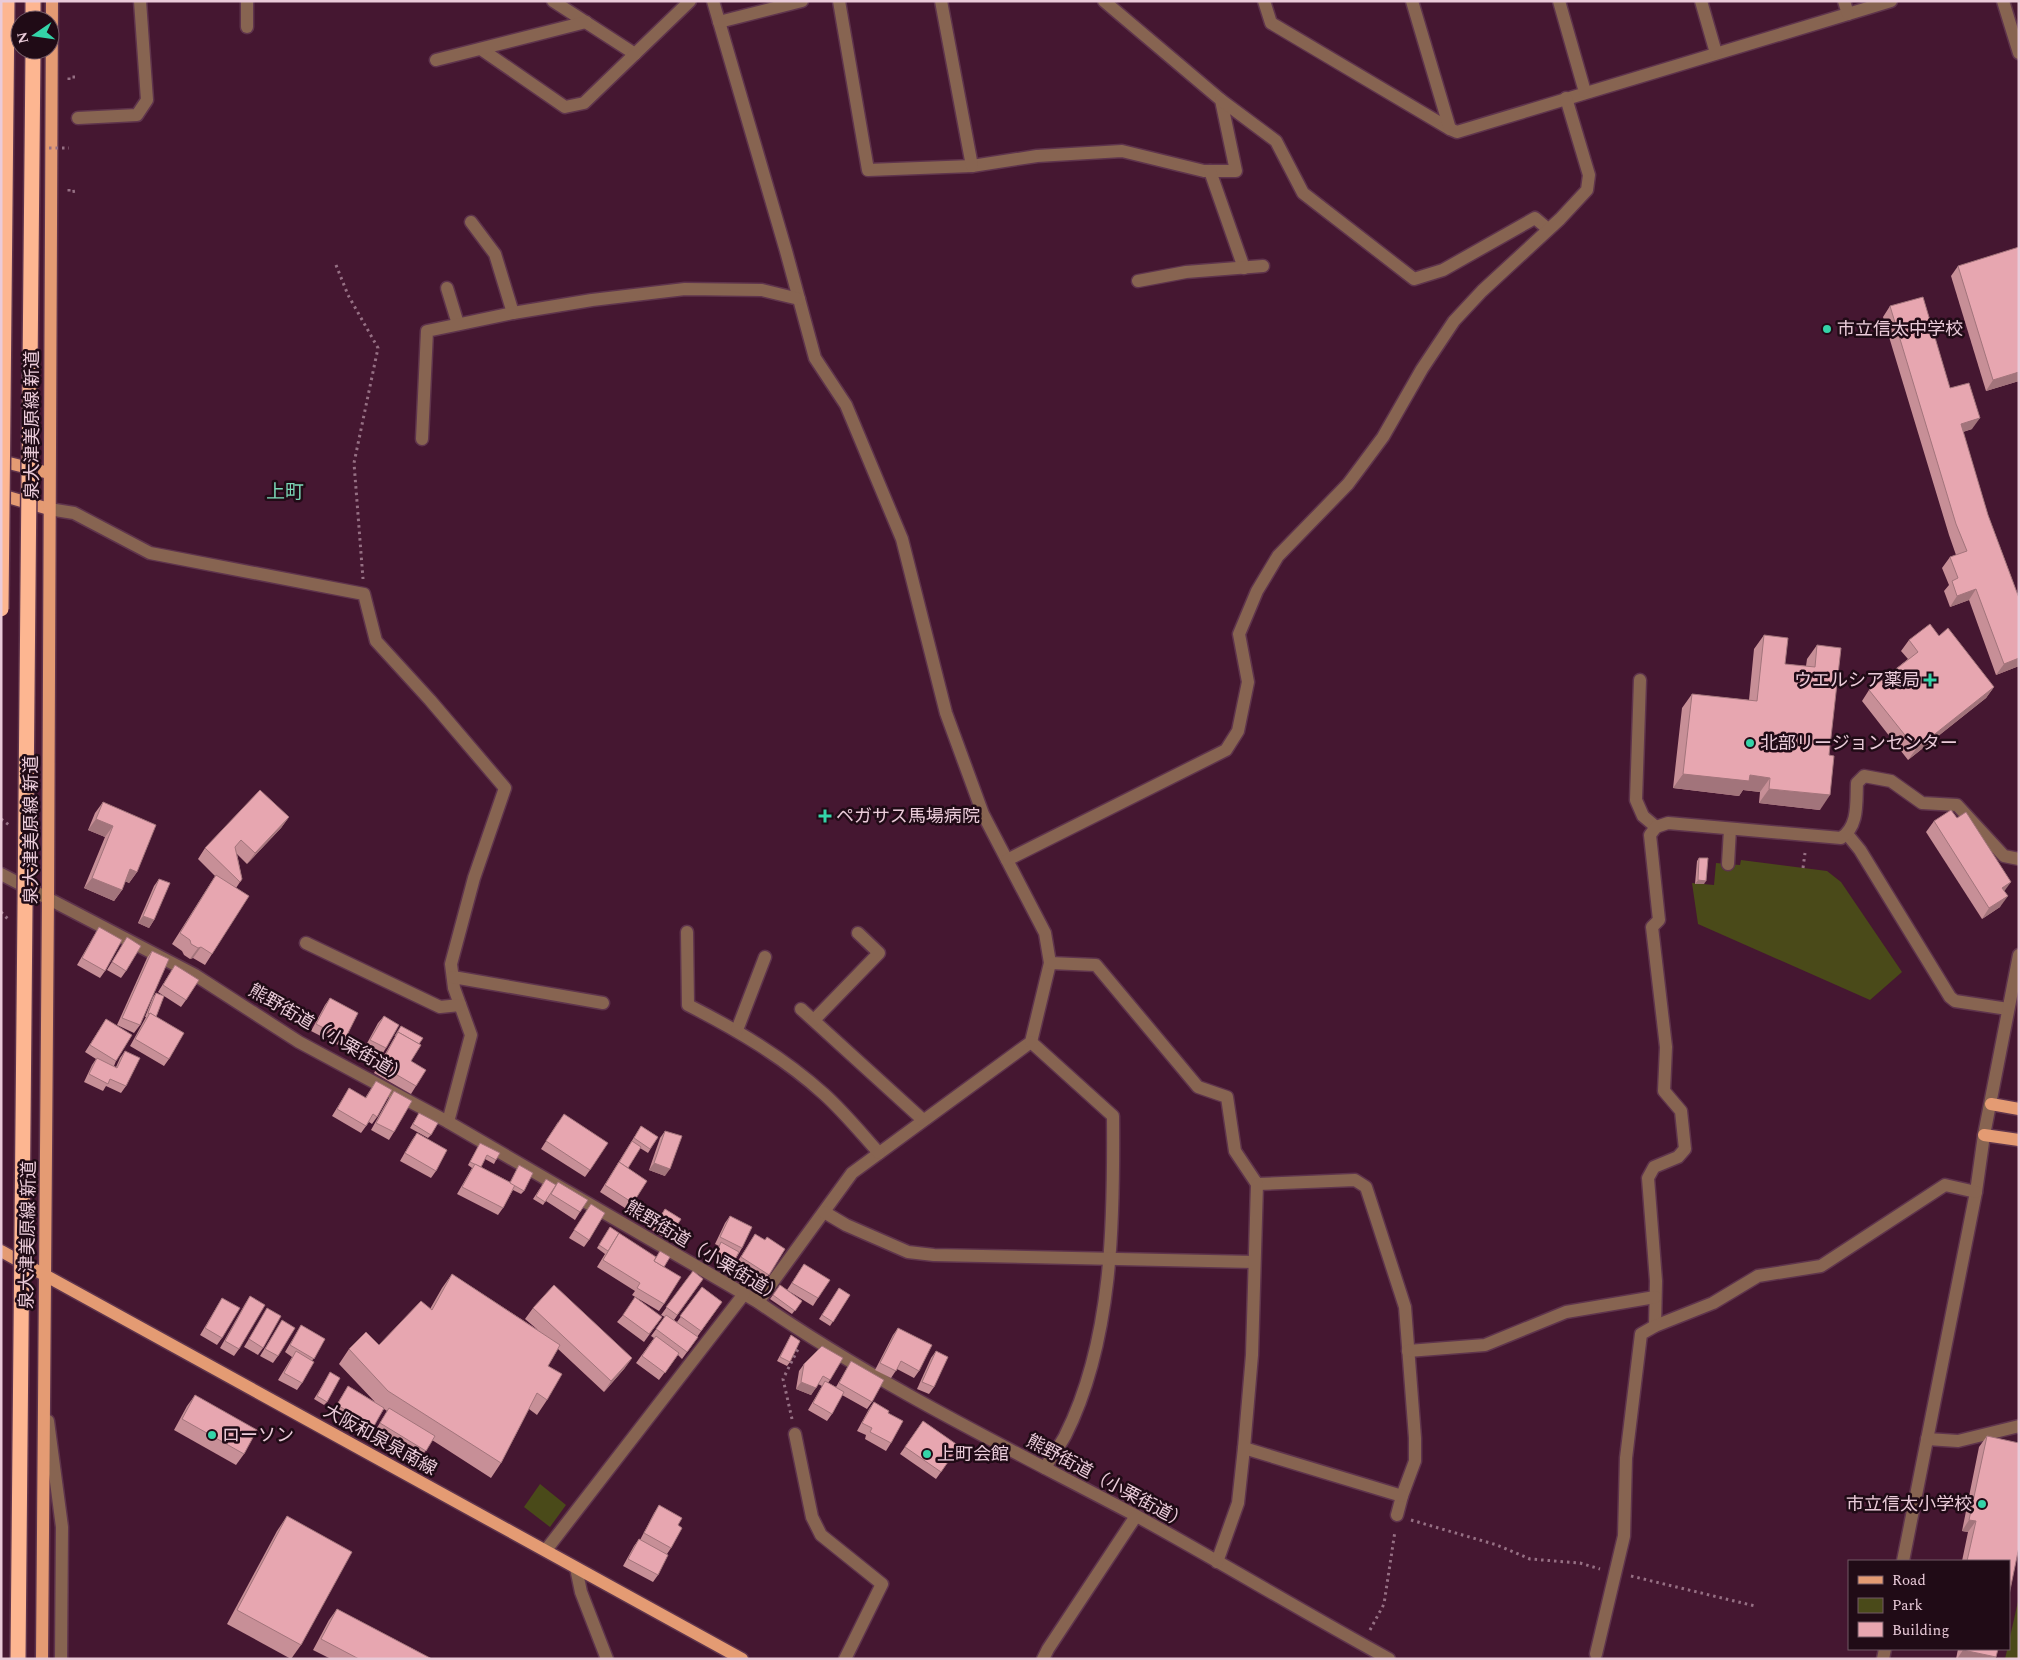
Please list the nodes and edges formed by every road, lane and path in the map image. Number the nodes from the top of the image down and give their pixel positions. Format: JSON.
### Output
{"nodes":[{"id":1,"x":7,"y":1,"type":"edge"},
{"id":2,"x":52,"y":1,"type":"edge"},
{"id":3,"x":140,"y":1,"type":"edge"},
{"id":4,"x":247,"y":1,"type":"edge"},
{"id":5,"x":553,"y":1,"type":"edge"},
{"id":6,"x":690,"y":1,"type":"edge"},
{"id":7,"x":713,"y":1,"type":"edge"},
{"id":8,"x":802,"y":1,"type":"edge"},
{"id":9,"x":839,"y":1,"type":"edge"},
{"id":10,"x":941,"y":1,"type":"edge"},
{"id":11,"x":1104,"y":1,"type":"edge"},
{"id":12,"x":1264,"y":1,"type":"edge"},
{"id":13,"x":1412,"y":1,"type":"edge"},
{"id":14,"x":1558,"y":1,"type":"edge"},
{"id":15,"x":1701,"y":1,"type":"edge"},
{"id":16,"x":1891,"y":1,"type":"edge"},
{"id":17,"x":2003,"y":1,"type":"edge"},
{"id":18,"x":1846,"y":8,"type":"edge"},
{"id":19,"x":586,"y":22,"type":"junction"},
{"id":20,"x":719,"y":22,"type":"junction"},
{"id":21,"x":247,"y":27,"type":"dead end"},
{"id":22,"x":481,"y":50,"type":"junction"},
{"id":23,"x":1716,"y":53,"type":"junction"},
{"id":24,"x":2019,"y":53,"type":"edge"},
{"id":25,"x":635,"y":54,"type":"junction"},
{"id":26,"x":33,"y":60,"type":"edge"},
{"id":27,"x":436,"y":60,"type":"dead end"},
{"id":28,"x":69,"y":77,"type":"dead end"},
{"id":29,"x":78,"y":77,"type":"dead end"},
{"id":30,"x":1585,"y":92,"type":"junction"},
{"id":31,"x":1566,"y":98,"type":"junction"},
{"id":32,"x":1221,"y":100,"type":"junction"},
{"id":33,"x":78,"y":118,"type":"dead end"},
{"id":34,"x":1450,"y":129,"type":"junction"},
{"id":35,"x":972,"y":166,"type":"junction"},
{"id":36,"x":1210,"y":171,"type":"junction"},
{"id":37,"x":77,"y":191,"type":"dead end"},
{"id":38,"x":69,"y":192,"type":"dead end"},
{"id":39,"x":470,"y":222,"type":"dead end"},
{"id":40,"x":1548,"y":229,"type":"junction"},
{"id":41,"x":336,"y":265,"type":"dead end"},
{"id":42,"x":1263,"y":266,"type":"dead end"},
{"id":43,"x":1244,"y":268,"type":"junction"},
{"id":44,"x":1138,"y":281,"type":"dead end"},
{"id":45,"x":447,"y":288,"type":"dead end"},
{"id":46,"x":799,"y":299,"type":"junction"},
{"id":47,"x":513,"y":313,"type":"junction"},
{"id":48,"x":458,"y":324,"type":"junction"},
{"id":49,"x":422,"y":439,"type":"dead end"},
{"id":50,"x":1,"y":461,"type":"edge"},
{"id":51,"x":49,"y":473,"type":"junction"},
{"id":52,"x":1,"y":495,"type":"edge"},
{"id":53,"x":49,"y":509,"type":"junction"},
{"id":54,"x":364,"y":594,"type":"junction"},
{"id":55,"x":1,"y":609,"type":"edge"},
{"id":56,"x":1640,"y":680,"type":"dead end"},
{"id":57,"x":1656,"y":826,"type":"junction"},
{"id":58,"x":1730,"y":829,"type":"junction"},
{"id":59,"x":1847,"y":834,"type":"junction"},
{"id":60,"x":1805,"y":853,"type":"dead end"},
{"id":61,"x":2019,"y":859,"type":"edge"},
{"id":62,"x":1008,"y":860,"type":"junction"},
{"id":63,"x":1728,"y":864,"type":"dead end"},
{"id":64,"x":1803,"y":868,"type":"dead end"},
{"id":65,"x":1,"y":874,"type":"edge"},
{"id":66,"x":48,"y":898,"type":"junction"},
{"id":67,"x":687,"y":932,"type":"dead end"},
{"id":68,"x":858,"y":933,"type":"dead end"},
{"id":69,"x":306,"y":943,"type":"dead end"},
{"id":70,"x":2019,"y":956,"type":"edge"},
{"id":71,"x":764,"y":957,"type":"dead end"},
{"id":72,"x":1050,"y":963,"type":"junction"},
{"id":73,"x":453,"y":977,"type":"junction"},
{"id":74,"x":603,"y":1003,"type":"dead end"},
{"id":75,"x":460,"y":1005,"type":"junction"},
{"id":76,"x":801,"y":1009,"type":"dead end"},
{"id":77,"x":2008,"y":1009,"type":"junction"},
{"id":78,"x":814,"y":1020,"type":"junction"},
{"id":79,"x":737,"y":1030,"type":"junction"},
{"id":80,"x":1031,"y":1042,"type":"junction"},
{"id":81,"x":1991,"y":1104,"type":"junction"},
{"id":82,"x":2019,"y":1109,"type":"edge"},
{"id":83,"x":923,"y":1120,"type":"junction"},
{"id":84,"x":448,"y":1122,"type":"junction"},
{"id":85,"x":1984,"y":1135,"type":"junction"},
{"id":86,"x":2019,"y":1140,"type":"edge"},
{"id":87,"x":879,"y":1153,"type":"junction"},
{"id":88,"x":1256,"y":1184,"type":"junction"},
{"id":89,"x":1976,"y":1192,"type":"junction"},
{"id":90,"x":824,"y":1212,"type":"junction"},
{"id":91,"x":1,"y":1251,"type":"edge"},
{"id":92,"x":1108,"y":1258,"type":"junction"},
{"id":93,"x":1254,"y":1262,"type":"junction"},
{"id":94,"x":45,"y":1274,"type":"junction"},
{"id":95,"x":744,"y":1294,"type":"junction"},
{"id":96,"x":1655,"y":1297,"type":"junction"},
{"id":97,"x":758,"y":1302,"type":"junction"},
{"id":98,"x":1655,"y":1326,"type":"junction"},
{"id":99,"x":805,"y":1334,"type":"junction"},
{"id":100,"x":1408,"y":1351,"type":"junction"},
{"id":101,"x":43,"y":1384,"type":"junction"},
{"id":102,"x":2019,"y":1426,"type":"edge"},
{"id":103,"x":795,"y":1434,"type":"joint"},
{"id":104,"x":1926,"y":1439,"type":"junction"},
{"id":105,"x":1244,"y":1448,"type":"junction"},
{"id":106,"x":1045,"y":1468,"type":"junction"},
{"id":107,"x":1402,"y":1496,"type":"junction"},
{"id":108,"x":1397,"y":1515,"type":"junction"},
{"id":109,"x":1136,"y":1516,"type":"junction"},
{"id":110,"x":546,"y":1550,"type":"junction"},
{"id":111,"x":1902,"y":1560,"type":"edge"},
{"id":112,"x":1217,"y":1562,"type":"junction"},
{"id":113,"x":576,"y":1568,"type":"junction"},
{"id":114,"x":1614,"y":1572,"type":"junction"},
{"id":115,"x":1755,"y":1606,"type":"dead end"},
{"id":116,"x":1362,"y":1644,"type":"junction"},
{"id":117,"x":1596,"y":1654,"type":"dead end"},
{"id":118,"x":18,"y":1659,"type":"edge"},
{"id":119,"x":42,"y":1659,"type":"edge"},
{"id":120,"x":61,"y":1659,"type":"edge"},
{"id":121,"x":607,"y":1659,"type":"edge"},
{"id":122,"x":742,"y":1659,"type":"edge"},
{"id":123,"x":845,"y":1659,"type":"edge"},
{"id":124,"x":1043,"y":1659,"type":"edge"},
{"id":125,"x":1390,"y":1659,"type":"edge"}],
"edges":[{"from":1,"to":55,"type":"highway","bridge":true},
{"from":2,"to":51,"type":"main road","name":"泉大津美原線 新道"},
{"from":3,"to":33,"type":"street"},
{"from":4,"to":21,"type":"street"},
{"from":5,"to":19,"type":"street"},
{"from":6,"to":25,"type":"street"},
{"from":7,"to":20,"type":"street"},
{"from":8,"to":20,"type":"street"},
{"from":9,"to":35,"type":"street"},
{"from":10,"to":35,"type":"street"},
{"from":11,"to":32,"type":"street"},
{"from":12,"to":34,"type":"street"},
{"from":13,"to":34,"type":"street"},
{"from":14,"to":30,"type":"street"},
{"from":15,"to":23,"type":"street"},
{"from":16,"to":18,"type":"street"},
{"from":17,"to":24,"type":"street"},
{"from":18,"to":23,"type":"street"},
{"from":19,"to":22,"type":"street"},
{"from":19,"to":25,"type":"street"},
{"from":20,"to":46,"type":"street"},
{"from":22,"to":25,"type":"street"},
{"from":22,"to":27,"type":"street"},
{"from":23,"to":30,"type":"street"},
{"from":26,"to":118,"type":"highway","bridge":true},
{"from":28,"to":29,"type":"path"},
{"from":30,"to":31,"type":"street"},
{"from":31,"to":34,"type":"street"},
{"from":31,"to":40,"type":"street"},
{"from":32,"to":36,"type":"street"},
{"from":32,"to":40,"type":"street"},
{"from":35,"to":36,"type":"street"},
{"from":36,"to":43,"type":"street"},
{"from":37,"to":38,"type":"path"},
{"from":39,"to":47,"type":"street"},
{"from":40,"to":62,"type":"street"},
{"from":41,"to":54,"type":"path"},
{"from":42,"to":43,"type":"street"},
{"from":43,"to":44,"type":"street"},
{"from":45,"to":48,"type":"street"},
{"from":46,"to":47,"type":"street"},
{"from":46,"to":62,"type":"street"},
{"from":47,"to":48,"type":"street"},
{"from":48,"to":49,"type":"street"},
{"from":50,"to":51,"type":"main road"},
{"from":51,"to":53,"type":"main road","name":"泉大津美原線 新道"},
{"from":52,"to":53,"type":"main road"},
{"from":53,"to":54,"type":"street"},
{"from":53,"to":66,"type":"main road","name":"泉大津美原線 新道"},
{"from":54,"to":73,"type":"street"},
{"from":56,"to":57,"type":"street"},
{"from":57,"to":58,"type":"street"},
{"from":57,"to":96,"type":"street"},
{"from":58,"to":59,"type":"street"},
{"from":58,"to":63,"type":"street"},
{"from":59,"to":61,"type":"street"},
{"from":59,"to":77,"type":"street"},
{"from":60,"to":64,"type":"path"},
{"from":62,"to":72,"type":"street"},
{"from":65,"to":66,"type":"street","name":"熊野街道（小栗街道）"},
{"from":66,"to":84,"type":"street","name":"熊野街道（小栗街道）"},
{"from":66,"to":94,"type":"main road","name":"泉大津美原線 新道"},
{"from":67,"to":79,"type":"street"},
{"from":68,"to":78,"type":"street"},
{"from":69,"to":75,"type":"street"},
{"from":70,"to":77,"type":"street"},
{"from":71,"to":79,"type":"street"},
{"from":72,"to":80,"type":"street"},
{"from":72,"to":88,"type":"street"},
{"from":73,"to":74,"type":"street"},
{"from":73,"to":75,"type":"street"},
{"from":75,"to":84,"type":"street"},
{"from":76,"to":78,"type":"street"},
{"from":77,"to":81,"type":"street"},
{"from":78,"to":83,"type":"street"},
{"from":79,"to":87,"type":"street"},
{"from":80,"to":83,"type":"street"},
{"from":80,"to":92,"type":"street"},
{"from":81,"to":82,"type":"main road"},
{"from":81,"to":85,"type":"street"},
{"from":83,"to":87,"type":"street"},
{"from":84,"to":95,"type":"street","name":"熊野街道（小栗街道）"},
{"from":85,"to":86,"type":"main road"},
{"from":85,"to":89,"type":"street"},
{"from":87,"to":90,"type":"street"},
{"from":88,"to":93,"type":"street"},
{"from":88,"to":100,"type":"street"},
{"from":89,"to":98,"type":"street"},
{"from":89,"to":104,"type":"street"},
{"from":90,"to":92,"type":"street"},
{"from":90,"to":97,"type":"street"},
{"from":91,"to":94,"type":"main road","name":"大阪和泉泉南線"},
{"from":92,"to":93,"type":"street"},
{"from":92,"to":106,"type":"street"},
{"from":93,"to":105,"type":"street"},
{"from":94,"to":101,"type":"main road","name":"泉大津美原線 新道"},
{"from":94,"to":110,"type":"main road","name":"大阪和泉泉南線"},
{"from":95,"to":97,"type":"street","name":"熊野街道（小栗街道）"},
{"from":95,"to":110,"type":"street"},
{"from":96,"to":98,"type":"street"},
{"from":96,"to":100,"type":"street"},
{"from":97,"to":99,"type":"street","name":"熊野街道（小栗街道）"},
{"from":98,"to":114,"type":"street"},
{"from":99,"to":103,"type":"path"},
{"from":99,"to":106,"type":"street","name":"熊野街道（小栗街道）"},
{"from":100,"to":107,"type":"street"},
{"from":101,"to":119,"type":"main road","name":"泉大津美原線 新道"},
{"from":101,"to":120,"type":"street"},
{"from":102,"to":104,"type":"street"},
{"from":103,"to":123,"type":"street"},
{"from":104,"to":111,"type":"street"},
{"from":105,"to":107,"type":"street"},
{"from":105,"to":112,"type":"street"},
{"from":106,"to":109,"type":"street","name":"熊野街道（小栗街道）"},
{"from":107,"to":108,"type":"street"},
{"from":108,"to":114,"type":"path"},
{"from":108,"to":116,"type":"path"},
{"from":109,"to":112,"type":"street","name":"熊野街道（小栗街道）"},
{"from":109,"to":124,"type":"street"},
{"from":110,"to":113,"type":"main road","name":"大阪和泉泉南線"},
{"from":112,"to":116,"type":"street","name":"熊野街道（小栗街道）"},
{"from":113,"to":121,"type":"street"},
{"from":113,"to":122,"type":"main road","name":"大阪和泉泉南線"},
{"from":114,"to":115,"type":"path"},
{"from":114,"to":117,"type":"street"},
{"from":116,"to":125,"type":"street","name":"熊野街道（小栗街道）"}]}
